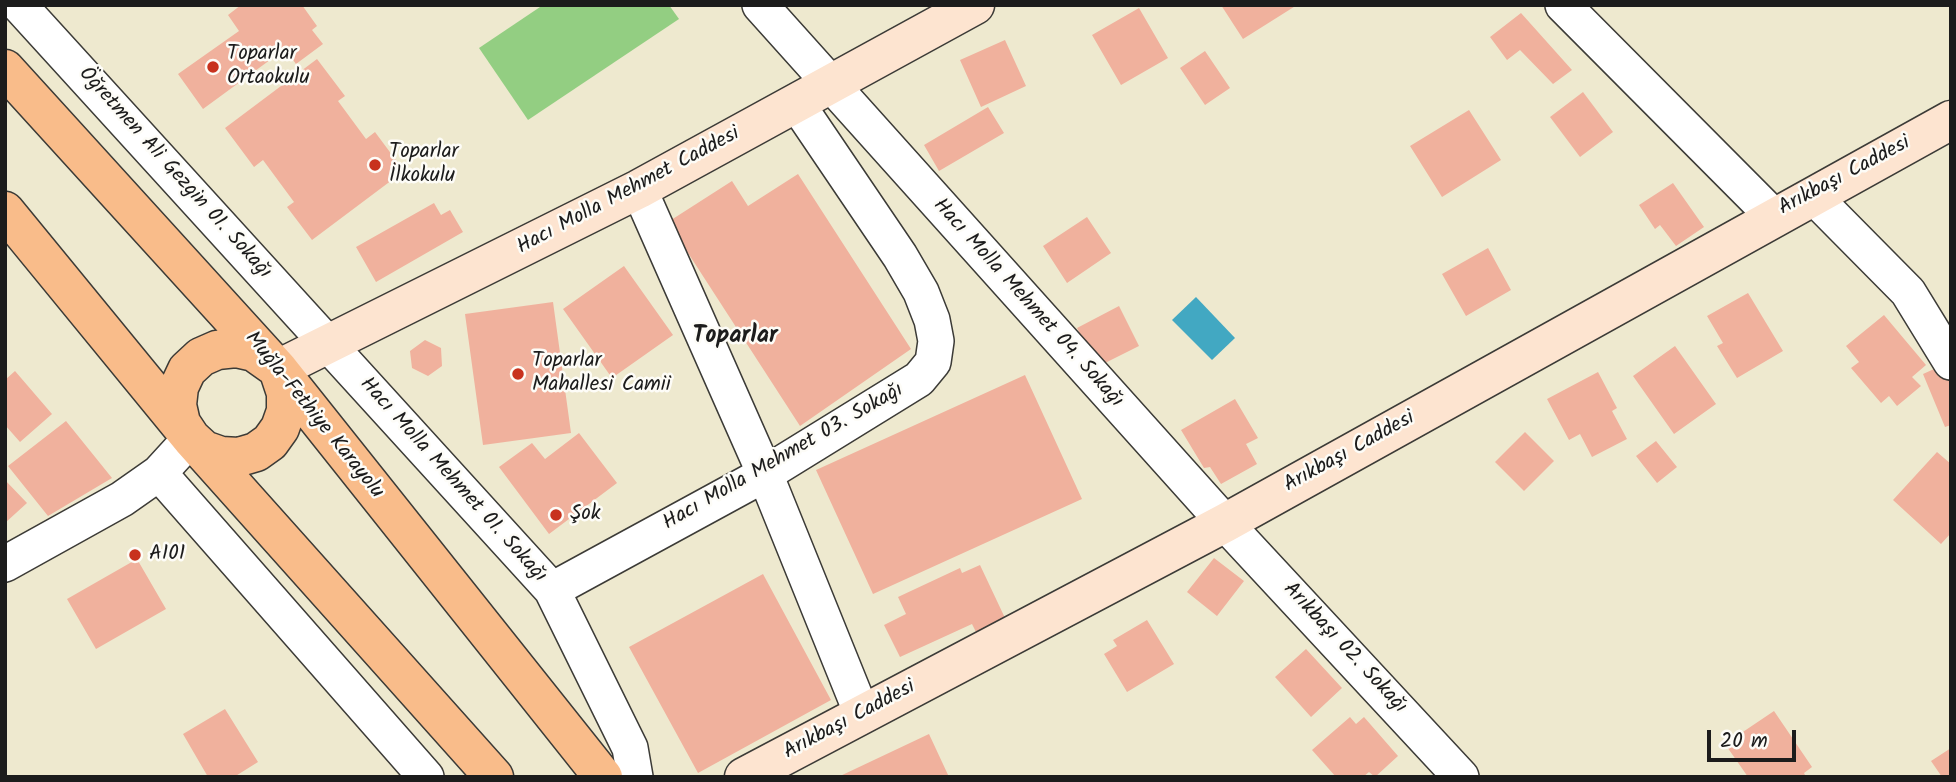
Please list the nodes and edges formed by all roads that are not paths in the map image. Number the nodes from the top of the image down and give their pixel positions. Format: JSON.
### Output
{"nodes":[{"id":1,"x":19,"y":5,"type":"edge"},
{"id":2,"x":760,"y":5,"type":"edge"},
{"id":3,"x":975,"y":5,"type":"edge"},
{"id":4,"x":1563,"y":5,"type":"edge"},
{"id":5,"x":5,"y":69,"type":"edge"},
{"id":6,"x":830,"y":86,"type":"junction"},
{"id":7,"x":797,"y":104,"type":"junction"},
{"id":8,"x":1951,"y":120,"type":"edge"},
{"id":9,"x":639,"y":189,"type":"junction"},
{"id":10,"x":1813,"y":196,"type":"junction"},
{"id":11,"x":5,"y":211,"type":"edge"},
{"id":12,"x":1773,"y":216,"type":"junction"},
{"id":13,"x":327,"y":344,"type":"junction"},
{"id":14,"x":1951,"y":362,"type":"edge"},
{"id":15,"x":278,"y":369,"type":"junction"},
{"id":16,"x":191,"y":438,"type":"junction"},
{"id":17,"x":159,"y":472,"type":"junction"},
{"id":18,"x":765,"y":474,"type":"junction"},
{"id":19,"x":1225,"y":523,"type":"junction"},
{"id":20,"x":5,"y":564,"type":"edge"},
{"id":21,"x":552,"y":590,"type":"junction"},
{"id":22,"x":862,"y":714,"type":"junction"},
{"id":23,"x":425,"y":777,"type":"edge"},
{"id":24,"x":494,"y":777,"type":"edge"},
{"id":25,"x":603,"y":777,"type":"edge"},
{"id":26,"x":635,"y":777,"type":"edge"},
{"id":27,"x":744,"y":777,"type":"edge"},
{"id":28,"x":1461,"y":777,"type":"edge"}],
"edges":[{"from":1,"to":13,"type":"street","name":"Öğretmen Ali Gezgin 01. Sokağı"},
{"from":2,"to":6,"type":"street","name":"Hacı Molla Mehmet 04. Sokağı"},
{"from":3,"to":6,"type":"street","name":"Hacı Molla Mehmet Caddesi"},
{"from":4,"to":12,"type":"street"},
{"from":5,"to":15,"type":"highway","name":"Muğla-Fethiye Karayolu"},
{"from":6,"to":7,"type":"street","name":"Hacı Molla Mehmet Caddesi"},
{"from":6,"to":19,"type":"street","name":"Hacı Molla Mehmet 04. Sokağı"},
{"from":7,"to":9,"type":"street","name":"Hacı Molla Mehmet Caddesi"},
{"from":7,"to":18,"type":"street","name":"Hacı Molla Mehmet 03. Sokağı"},
{"from":8,"to":10,"type":"street","name":"Arıkbaşı Caddesi"},
{"from":9,"to":13,"type":"street","name":"Hacı Molla Mehmet Caddesi"},
{"from":9,"to":18,"type":"street"},
{"from":10,"to":12,"type":"street","name":"Arıkbaşı Caddesi"},
{"from":10,"to":14,"type":"street"},
{"from":11,"to":16,"type":"highway"},
{"from":12,"to":19,"type":"street","name":"Arıkbaşı Caddesi"},
{"from":13,"to":15,"type":"street","name":"Hacı Molla Mehmet Caddesi"},
{"from":13,"to":21,"type":"street","name":"Hacı Molla Mehmet 01. Sokağı"},
{"from":15,"to":16,"type":"highway"},
{"from":15,"to":16,"type":"highway"},
{"from":15,"to":25,"type":"highway","name":"Muğla-Fethiye Karayolu"},
{"from":16,"to":17,"type":"street"},
{"from":16,"to":24,"type":"highway"},
{"from":17,"to":20,"type":"street"},
{"from":17,"to":23,"type":"street"},
{"from":18,"to":21,"type":"street","name":"Hacı Molla Mehmet 03. Sokağı"},
{"from":18,"to":22,"type":"street"},
{"from":19,"to":22,"type":"street","name":"Arıkbaşı Caddesi"},
{"from":19,"to":28,"type":"street","name":"Arıkbaşı 02. Sokağı"},
{"from":21,"to":26,"type":"street","name":"Hacı Molla Mehmet 01. Sokağı"},
{"from":22,"to":27,"type":"street","name":"Arıkbaşı Caddesi"}]}
